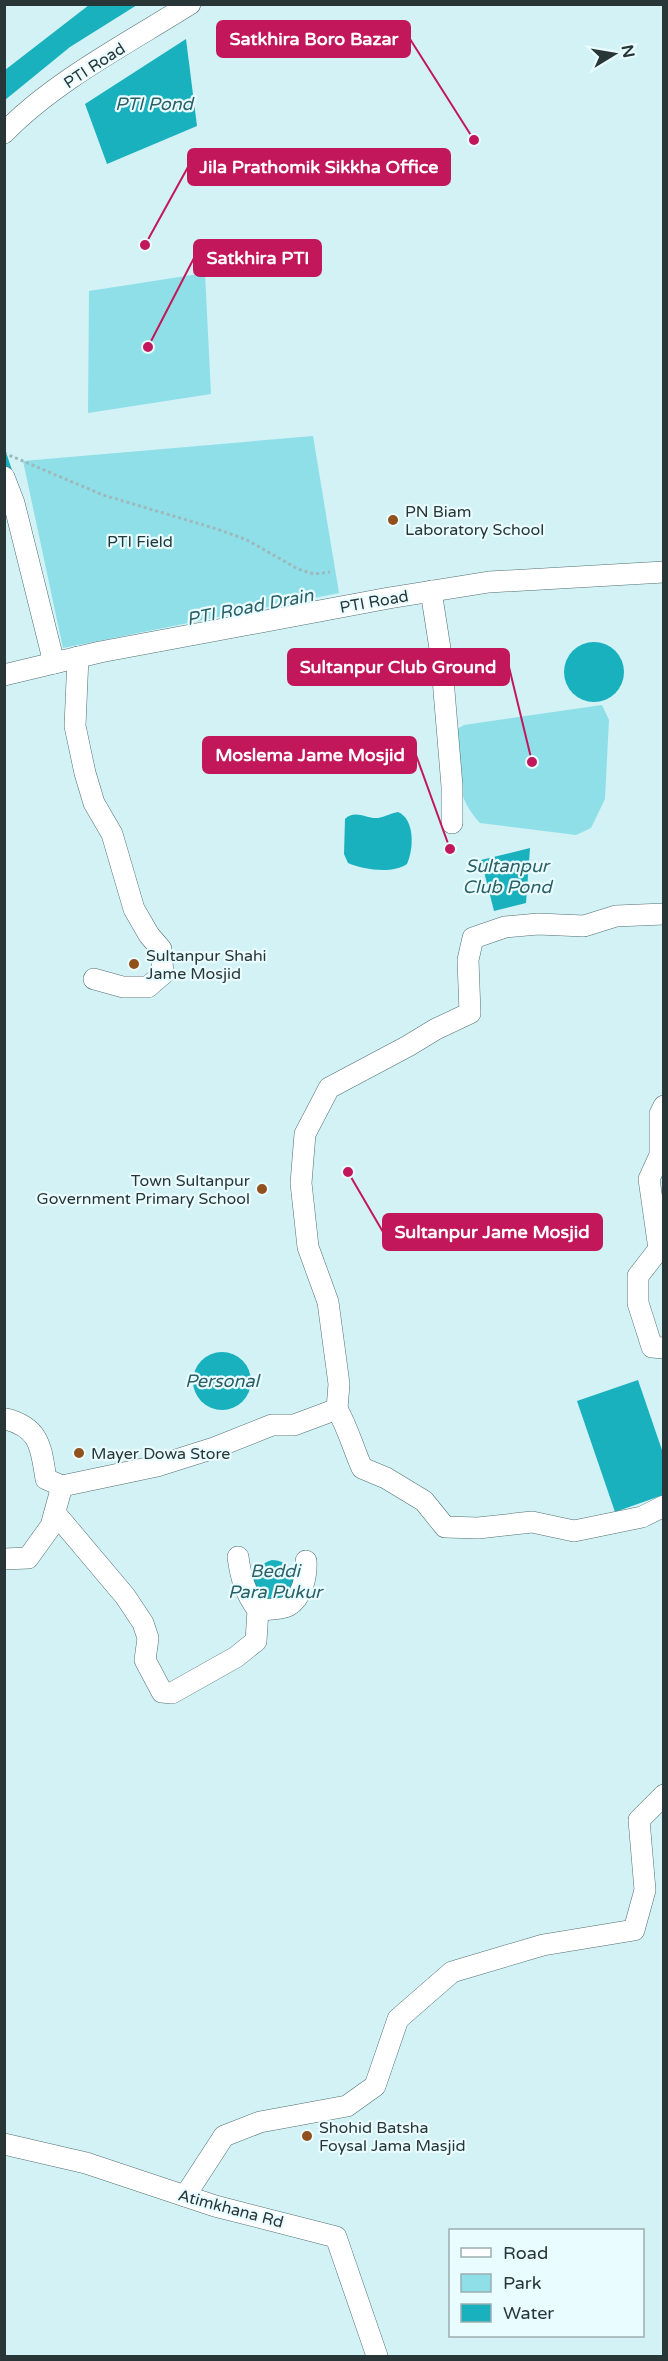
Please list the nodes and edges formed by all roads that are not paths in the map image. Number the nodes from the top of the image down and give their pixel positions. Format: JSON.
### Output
{"nodes":[{"id":1,"x":190,"y":4,"type":"edge"},
{"id":2,"x":4,"y":133,"type":"edge"},
{"id":3,"x":4,"y":477,"type":"edge"},
{"id":4,"x":663,"y":572,"type":"edge"},
{"id":5,"x":431,"y":591,"type":"junction"},
{"id":6,"x":78,"y":657,"type":"junction"},
{"id":7,"x":54,"y":663,"type":"junction"},
{"id":8,"x":4,"y":675,"type":"edge"},
{"id":9,"x":452,"y":823,"type":"dead end"},
{"id":10,"x":663,"y":914,"type":"edge"},
{"id":11,"x":94,"y":979,"type":"dead end"},
{"id":12,"x":663,"y":1106,"type":"edge"},
{"id":13,"x":662,"y":1154,"type":"edge"},
{"id":14,"x":663,"y":1348,"type":"edge"},
{"id":15,"x":337,"y":1409,"type":"junction"},
{"id":16,"x":6,"y":1419,"type":"edge"},
{"id":17,"x":62,"y":1486,"type":"junction"},
{"id":18,"x":663,"y":1506,"type":"edge"},
{"id":19,"x":55,"y":1513,"type":"junction"},
{"id":20,"x":238,"y":1557,"type":"dead end"},
{"id":21,"x":4,"y":1559,"type":"edge"},
{"id":22,"x":28,"y":1562,"type":"dead end"},
{"id":23,"x":306,"y":1562,"type":"dead end"},
{"id":24,"x":4,"y":1564,"type":"edge"},
{"id":25,"x":258,"y":1611,"type":"junction"},
{"id":26,"x":663,"y":1795,"type":"edge"},
{"id":27,"x":4,"y":2144,"type":"edge"},
{"id":28,"x":185,"y":2196,"type":"junction"},
{"id":29,"x":377,"y":2356,"type":"edge"}],
"edges":[{"from":1,"to":2,"type":"street","name":"PTI Road"},
{"from":3,"to":7,"type":"street"},
{"from":4,"to":5,"type":"street","name":"PTI Road"},
{"from":5,"to":6,"type":"street","name":"PTI Road"},
{"from":5,"to":9,"type":"street"},
{"from":6,"to":7,"type":"street","name":"PTI Road"},
{"from":6,"to":11,"type":"street"},
{"from":7,"to":8,"type":"street","name":"PTI Road"},
{"from":10,"to":15,"type":"street"},
{"from":12,"to":13,"type":"street"},
{"from":13,"to":14,"type":"street"},
{"from":15,"to":17,"type":"street"},
{"from":15,"to":18,"type":"street"},
{"from":16,"to":17,"type":"street"},
{"from":17,"to":19,"type":"street"},
{"from":19,"to":21,"type":"street"},
{"from":19,"to":25,"type":"street"},
{"from":20,"to":25,"type":"street"},
{"from":22,"to":24,"type":"street"},
{"from":23,"to":25,"type":"street"},
{"from":26,"to":28,"type":"street"},
{"from":27,"to":28,"type":"street","name":"Atimkhana Rd"},
{"from":28,"to":29,"type":"street","name":"Atimkhana Rd"}]}
